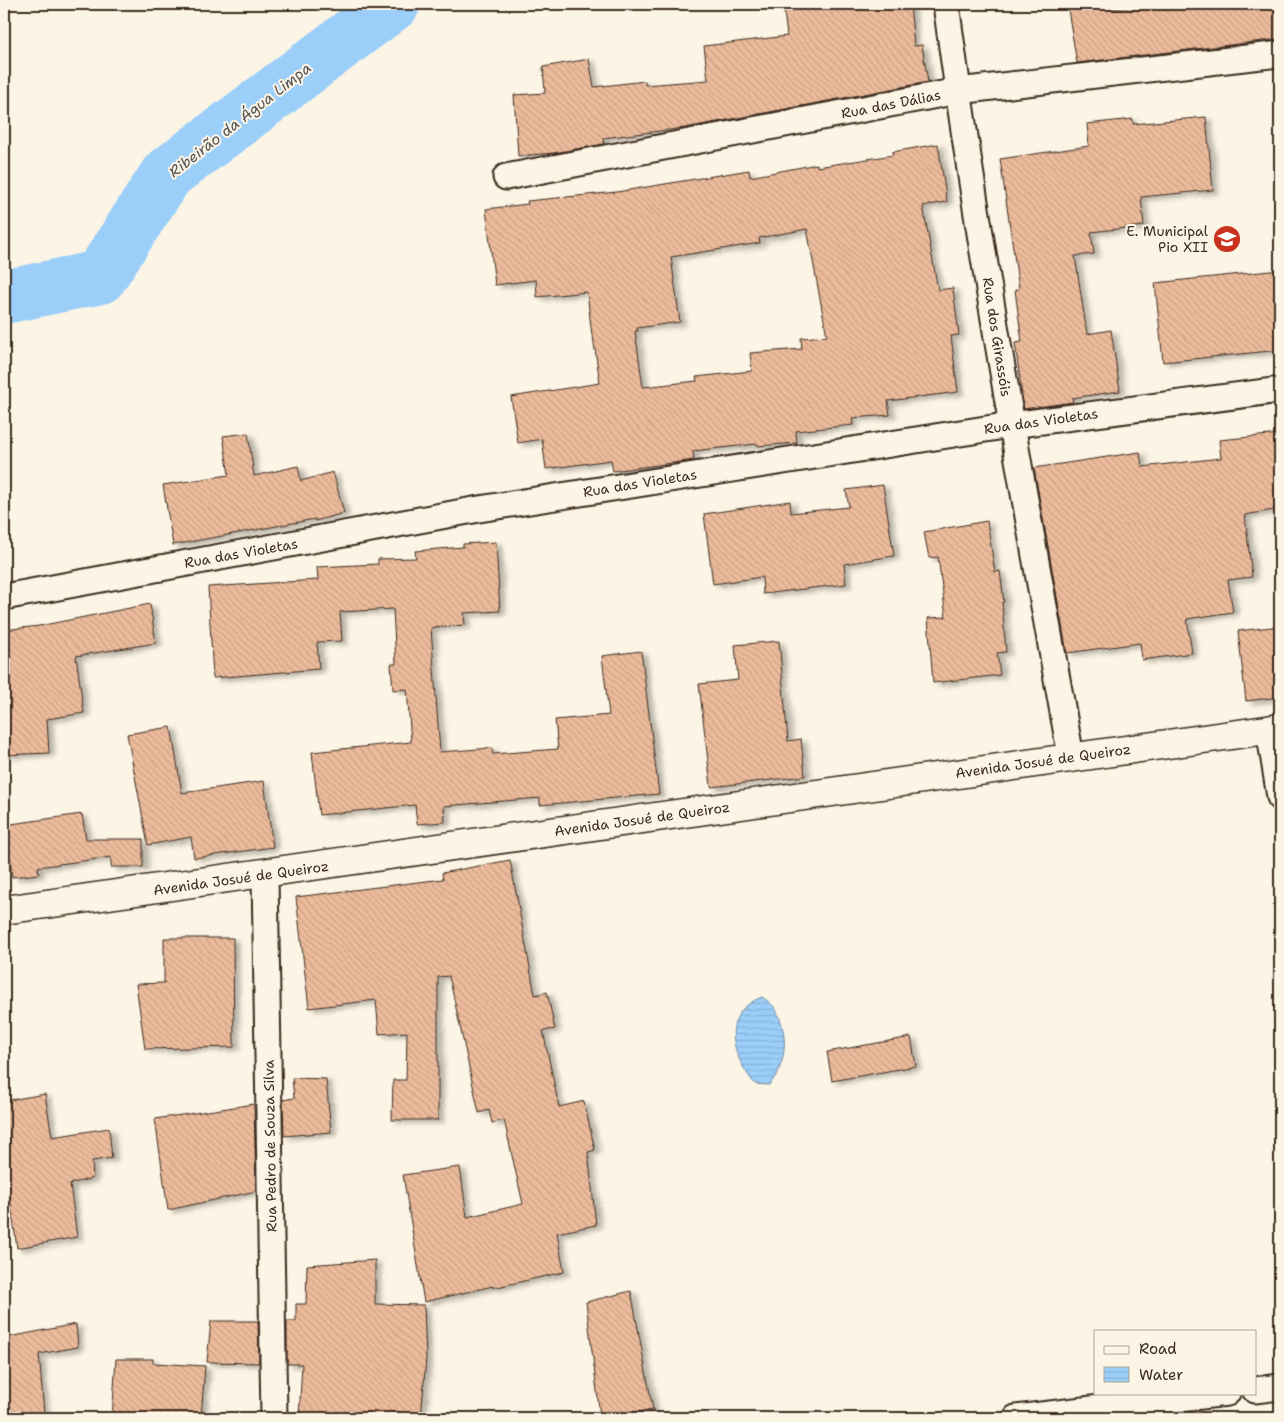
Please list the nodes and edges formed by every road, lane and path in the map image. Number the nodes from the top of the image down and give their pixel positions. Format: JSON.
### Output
{"nodes":[{"id":1,"x":946,"y":4,"type":"edge"},
{"id":2,"x":1280,"y":54,"type":"edge"},
{"id":3,"x":958,"y":91,"type":"junction"},
{"id":4,"x":506,"y":177,"type":"dead end"},
{"id":5,"x":1280,"y":390,"type":"edge"},
{"id":6,"x":1011,"y":425,"type":"junction"},
{"id":7,"x":4,"y":596,"type":"edge"},
{"id":8,"x":1275,"y":729,"type":"edge"},
{"id":9,"x":1071,"y":757,"type":"junction"},
{"id":10,"x":1280,"y":797,"type":"edge"},
{"id":11,"x":265,"y":874,"type":"junction"},
{"id":12,"x":4,"y":910,"type":"edge"},
{"id":13,"x":1280,"y":1387,"type":"edge"},
{"id":14,"x":1256,"y":1390,"type":"edge"},
{"id":15,"x":1219,"y":1394,"type":"edge"},
{"id":16,"x":274,"y":1418,"type":"edge"},
{"id":17,"x":1016,"y":1418,"type":"edge"}],
"edges":[{"from":1,"to":3,"type":"street","name":"Rua dos Girassóis"},
{"from":2,"to":3,"type":"street","name":"Rua das Dálias"},
{"from":3,"to":4,"type":"street","name":"Rua das Dálias"},
{"from":3,"to":6,"type":"street","name":"Rua dos Girassóis"},
{"from":5,"to":6,"type":"street","name":"Rua das Violetas"},
{"from":6,"to":7,"type":"street","name":"Rua das Violetas"},
{"from":6,"to":9,"type":"street","name":"Rua dos Girassóis"},
{"from":8,"to":9,"type":"main road","name":"Avenida Josué de Queiroz"},
{"from":8,"to":10,"type":"street"},
{"from":9,"to":11,"type":"main road","name":"Avenida Josué de Queiroz"},
{"from":11,"to":12,"type":"main road","name":"Avenida Josué de Queiroz"},
{"from":11,"to":16,"type":"street","name":"Rua Pedro de Souza Silva"},
{"from":13,"to":14,"type":"street"},
{"from":15,"to":17,"type":"street"}]}
